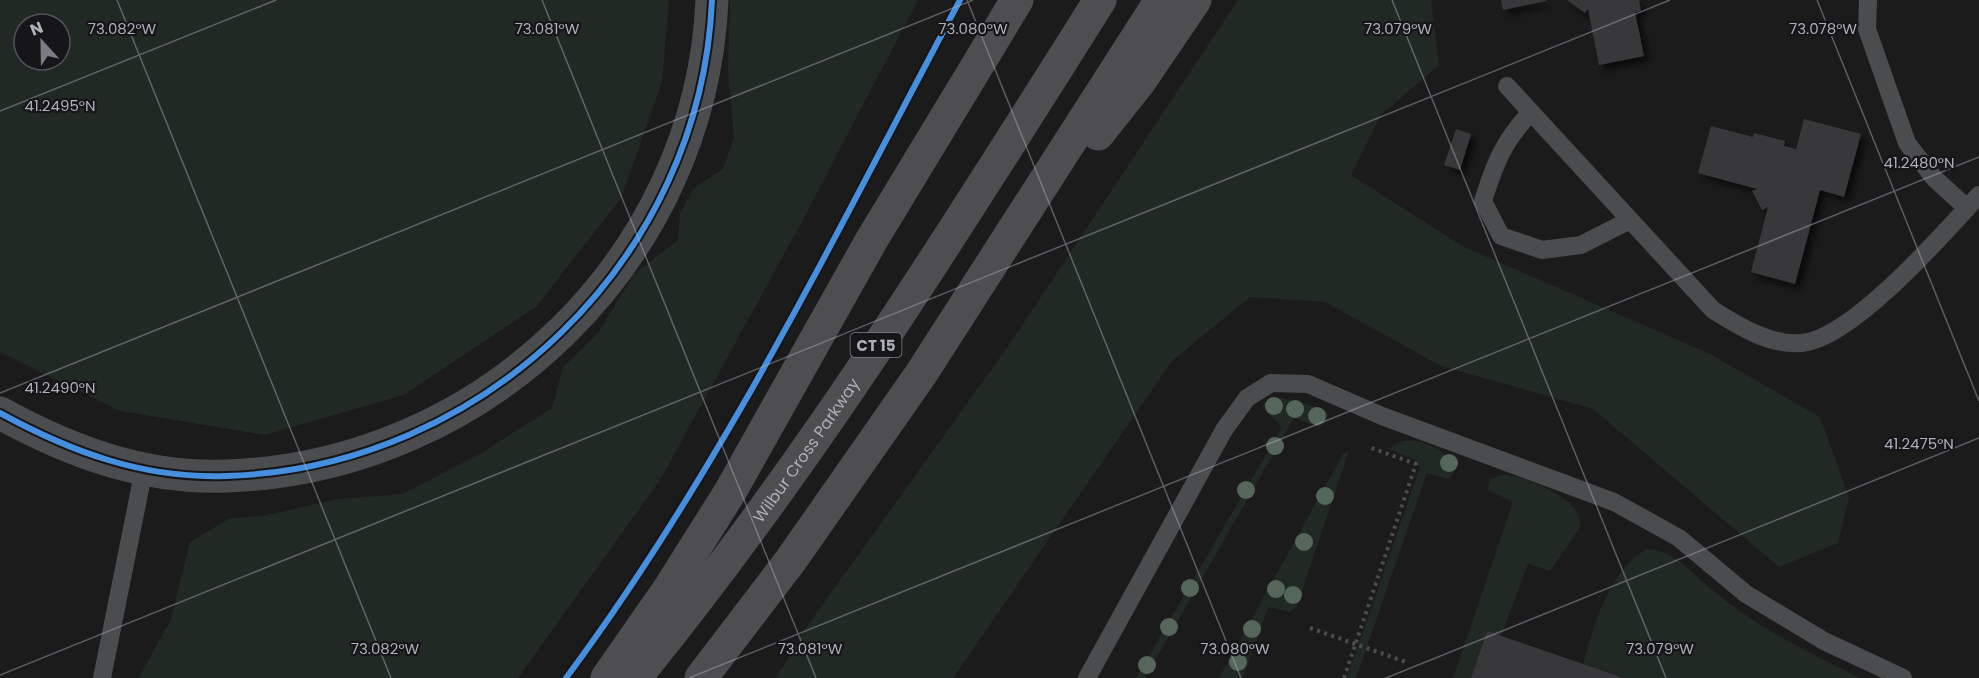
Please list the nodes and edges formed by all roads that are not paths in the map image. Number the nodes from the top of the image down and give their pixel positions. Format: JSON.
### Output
{"nodes":[{"id":1,"x":712,"y":0,"type":"edge"},
{"id":2,"x":996,"y":0,"type":"edge"},
{"id":3,"x":1017,"y":0,"type":"edge"},
{"id":4,"x":1100,"y":0,"type":"edge"},
{"id":5,"x":1161,"y":0,"type":"edge"},
{"id":6,"x":1195,"y":0,"type":"edge"},
{"id":7,"x":1868,"y":0,"type":"edge"},
{"id":8,"x":1507,"y":86,"type":"dead end"},
{"id":9,"x":1531,"y":112,"type":"junction"},
{"id":10,"x":1973,"y":201,"type":"edge"},
{"id":11,"x":1630,"y":220,"type":"junction"},
{"id":12,"x":871,"y":241,"type":"junction"},
{"id":13,"x":980,"y":284,"type":"junction"},
{"id":14,"x":0,"y":413,"type":"edge"},
{"id":15,"x":144,"y":469,"type":"junction"},
{"id":16,"x":102,"y":678,"type":"edge"},
{"id":17,"x":607,"y":678,"type":"edge"},
{"id":18,"x":635,"y":678,"type":"edge"},
{"id":19,"x":701,"y":678,"type":"edge"},
{"id":20,"x":1087,"y":678,"type":"edge"},
{"id":21,"x":1903,"y":678,"type":"edge"}],
"edges":[{"from":1,"to":15,"type":"street"},
{"from":2,"to":12,"type":"highway"},
{"from":3,"to":12,"type":"highway"},
{"from":4,"to":18,"type":"highway","name":"Wilbur Cross Parkway","number":"CT 15"},
{"from":5,"to":13,"type":"highway"},
{"from":6,"to":13,"type":"highway"},
{"from":7,"to":10,"type":"lane"},
{"from":8,"to":9,"type":"lane"},
{"from":9,"to":11,"type":"lane"},
{"from":9,"to":11,"type":"lane"},
{"from":10,"to":11,"type":"lane"},
{"from":12,"to":17,"type":"highway"},
{"from":13,"to":19,"type":"highway"},
{"from":14,"to":15,"type":"street"},
{"from":15,"to":16,"type":"lane"},
{"from":20,"to":21,"type":"lane"}]}
